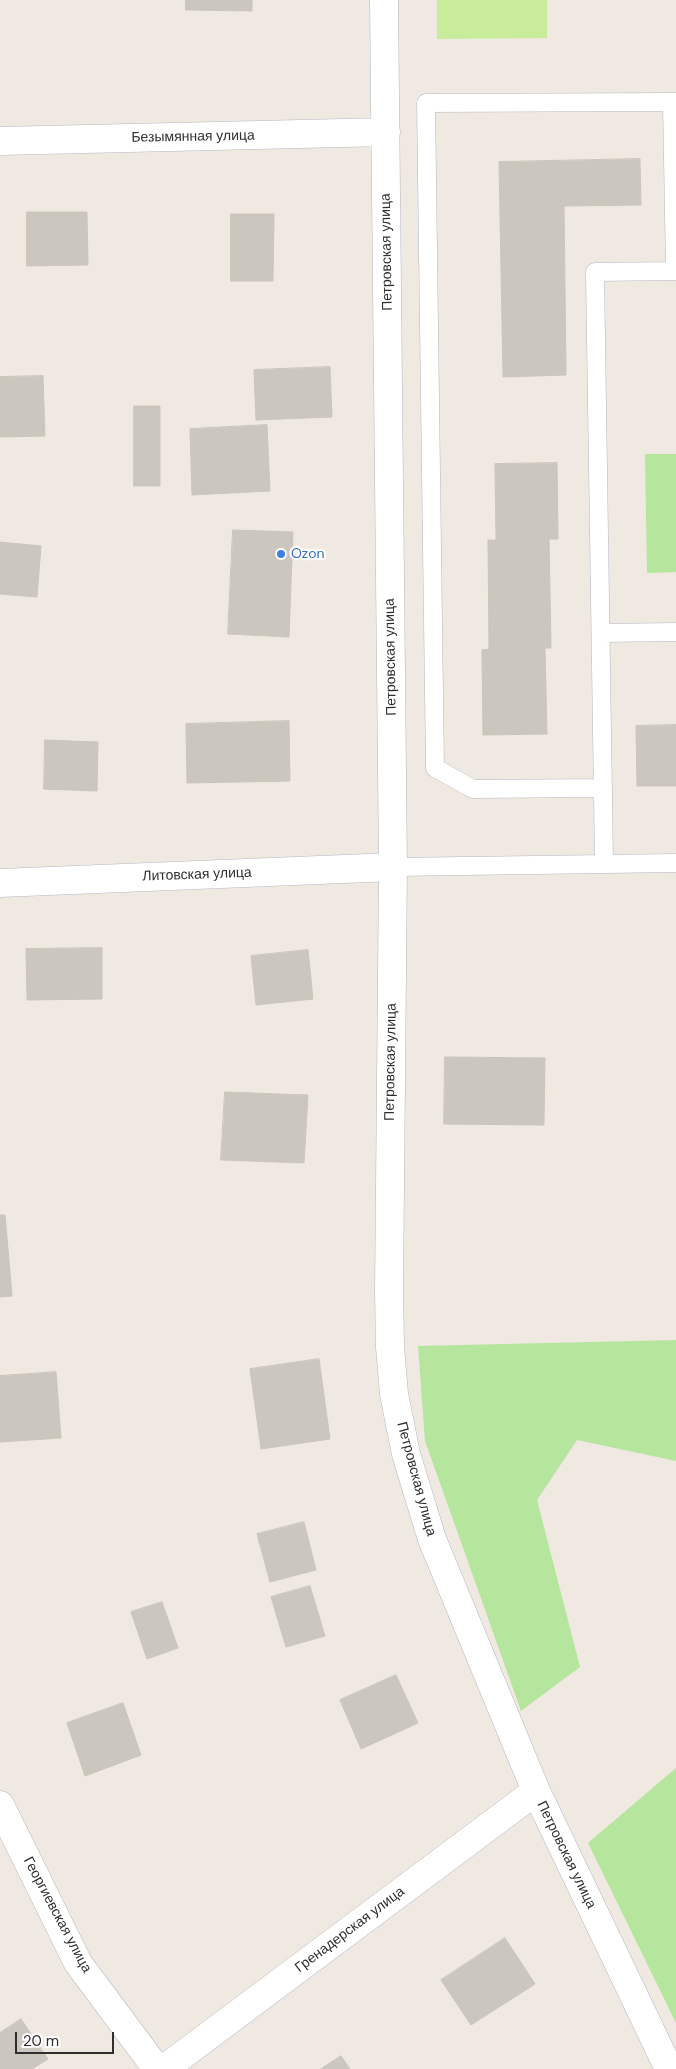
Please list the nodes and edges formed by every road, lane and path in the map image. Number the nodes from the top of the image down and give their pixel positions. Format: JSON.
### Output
{"nodes":[{"id":1,"x":384,"y":0,"type":"edge"},
{"id":2,"x":674,"y":102,"type":"edge"},
{"id":3,"x":386,"y":132,"type":"junction"},
{"id":4,"x":0,"y":141,"type":"edge"},
{"id":5,"x":675,"y":271,"type":"edge"},
{"id":6,"x":676,"y":632,"type":"edge"},
{"id":7,"x":601,"y":633,"type":"junction"},
{"id":8,"x":603,"y":788,"type":"junction"},
{"id":9,"x":604,"y":863,"type":"junction"},
{"id":10,"x":676,"y":863,"type":"edge"},
{"id":11,"x":393,"y":867,"type":"junction"},
{"id":12,"x":0,"y":883,"type":"edge"},
{"id":13,"x":536,"y":1791,"type":"junction"},
{"id":14,"x":0,"y":1805,"type":"edge"},
{"id":15,"x":157,"y":2069,"type":"edge"},
{"id":16,"x":164,"y":2069,"type":"edge"},
{"id":17,"x":669,"y":2069,"type":"edge"}],
"edges":[{"from":1,"to":3,"type":"street","name":"Петровская улица"},
{"from":2,"to":5,"type":"lane"},
{"from":2,"to":8,"type":"lane"},
{"from":3,"to":4,"type":"street","name":"Безымянная улица"},
{"from":3,"to":11,"type":"street","name":"Петровская улица"},
{"from":5,"to":7,"type":"lane"},
{"from":6,"to":7,"type":"lane"},
{"from":7,"to":8,"type":"lane"},
{"from":8,"to":9,"type":"lane"},
{"from":9,"to":10,"type":"lane"},
{"from":9,"to":11,"type":"lane"},
{"from":11,"to":12,"type":"street","name":"Литовская улица"},
{"from":11,"to":13,"type":"street","name":"Петровская улица"},
{"from":13,"to":16,"type":"street","name":"Гренадерская улица"},
{"from":13,"to":17,"type":"street","name":"Петровская улица"},
{"from":14,"to":15,"type":"street","name":"Георгиевская улица"}]}
